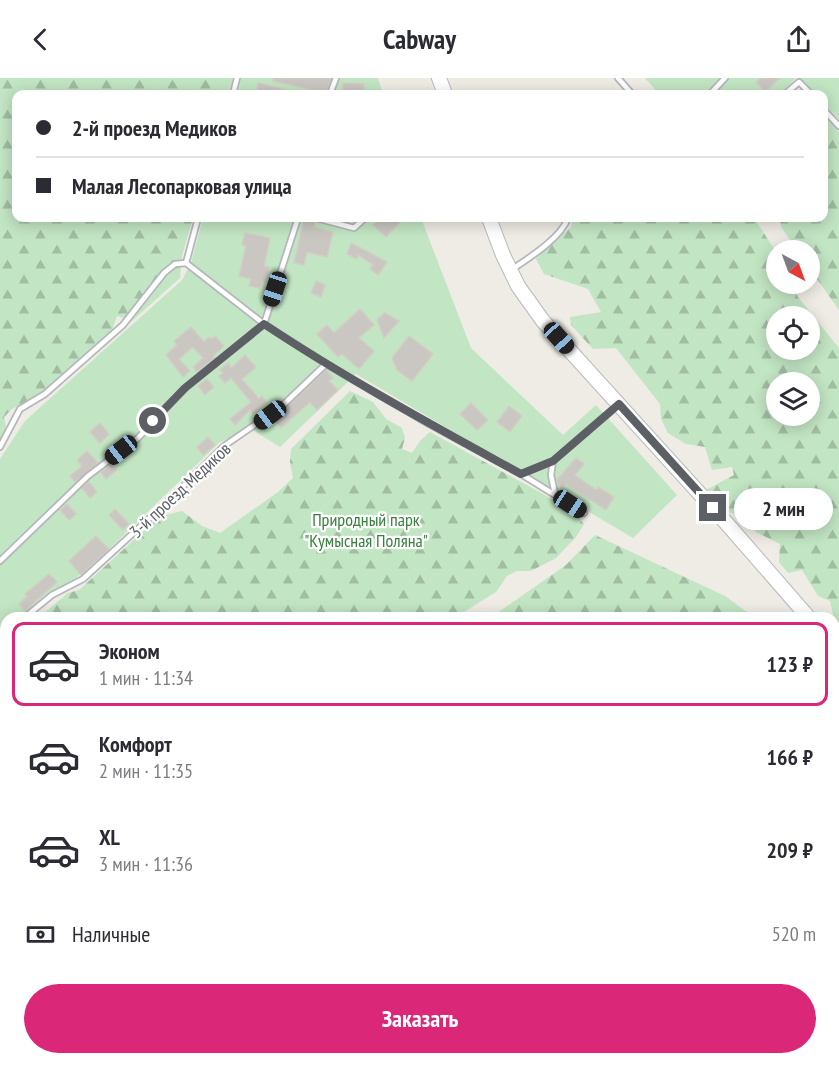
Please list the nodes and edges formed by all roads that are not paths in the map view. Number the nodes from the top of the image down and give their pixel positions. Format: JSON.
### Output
{"nodes":[{"id":1,"x":618,"y":78,"type":"edge"},
{"id":2,"x":725,"y":78,"type":"edge"},
{"id":3,"x":628,"y":90,"type":"edge"},
{"id":4,"x":714,"y":90,"type":"edge"},
{"id":5,"x":828,"y":114,"type":"edge"},
{"id":6,"x":839,"y":126,"type":"edge"},
{"id":7,"x":197,"y":222,"type":"edge"},
{"id":8,"x":297,"y":222,"type":"edge"},
{"id":9,"x":331,"y":222,"type":"edge"},
{"id":10,"x":361,"y":222,"type":"edge"},
{"id":11,"x":491,"y":222,"type":"edge"},
{"id":12,"x":566,"y":222,"type":"edge"},
{"id":13,"x":186,"y":263,"type":"junction"},
{"id":14,"x":510,"y":270,"type":"junction"},
{"id":15,"x":264,"y":324,"type":"junction"},
{"id":16,"x":326,"y":364,"type":"junction"},
{"id":17,"x":619,"y":404,"type":"junction"},
{"id":18,"x":0,"y":447,"type":"edge"},
{"id":19,"x":553,"y":461,"type":"junction"},
{"id":20,"x":521,"y":474,"type":"junction"},
{"id":21,"x":556,"y":495,"type":"junction"},
{"id":22,"x":585,"y":513,"type":"dead end"},
{"id":23,"x":0,"y":561,"type":"edge"},
{"id":24,"x":31,"y":612,"type":"edge"},
{"id":25,"x":804,"y":612,"type":"edge"}],
"edges":[{"from":1,"to":3,"type":"lane"},
{"from":2,"to":4,"type":"lane"},
{"from":5,"to":6,"type":"lane"},
{"from":7,"to":13,"type":"lane"},
{"from":8,"to":15,"type":"lane"},
{"from":9,"to":10,"type":"lane"},
{"from":11,"to":14,"type":"street"},
{"from":12,"to":14,"type":"lane"},
{"from":13,"to":15,"type":"lane"},
{"from":13,"to":18,"type":"lane"},
{"from":14,"to":17,"type":"street"},
{"from":15,"to":16,"type":"lane"},
{"from":15,"to":23,"type":"lane"},
{"from":16,"to":20,"type":"lane"},
{"from":16,"to":24,"type":"lane","name":"3-й проезд Медиков"},
{"from":17,"to":19,"type":"lane"},
{"from":17,"to":25,"type":"street"},
{"from":19,"to":20,"type":"lane"},
{"from":19,"to":21,"type":"lane"},
{"from":20,"to":21,"type":"lane"},
{"from":21,"to":22,"type":"lane"}]}
